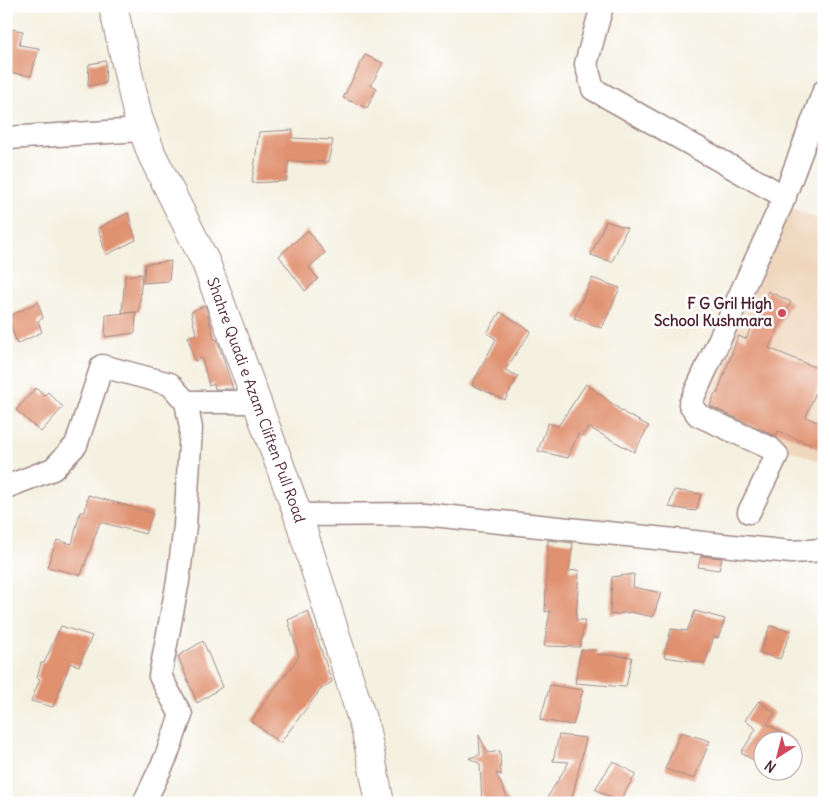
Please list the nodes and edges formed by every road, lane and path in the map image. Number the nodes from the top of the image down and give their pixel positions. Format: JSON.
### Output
{"nodes":[{"id":1,"x":113,"y":6,"type":"edge"},
{"id":2,"x":602,"y":6,"type":"edge"},
{"id":3,"x":824,"y":91,"type":"edge"},
{"id":4,"x":142,"y":130,"type":"junction"},
{"id":5,"x":6,"y":138,"type":"edge"},
{"id":6,"x":785,"y":197,"type":"junction"},
{"id":7,"x":186,"y":402,"type":"junction"},
{"id":8,"x":257,"y":402,"type":"junction"},
{"id":9,"x":6,"y":487,"type":"edge"},
{"id":10,"x":749,"y":512,"type":"dead end"},
{"id":11,"x":298,"y":515,"type":"junction"},
{"id":12,"x":824,"y":550,"type":"edge"},
{"id":13,"x":144,"y":803,"type":"edge"},
{"id":14,"x":380,"y":803,"type":"edge"}],
"edges":[{"from":1,"to":4,"type":"highway","name":"Shahre Quadi e Azam Cliften Pull Road"},
{"from":2,"to":6,"type":"street"},
{"from":3,"to":6,"type":"street"},
{"from":4,"to":5,"type":"street"},
{"from":4,"to":8,"type":"highway","name":"Shahre Quadi e Azam Cliften Pull Road"},
{"from":6,"to":10,"type":"street"},
{"from":7,"to":8,"type":"street"},
{"from":7,"to":9,"type":"street"},
{"from":7,"to":13,"type":"street"},
{"from":8,"to":11,"type":"highway","name":"Shahre Quadi e Azam Cliften Pull Road"},
{"from":11,"to":12,"type":"street"},
{"from":11,"to":14,"type":"highway","name":"Shahre Quadi e Azam Cliften Pull Road"}]}
